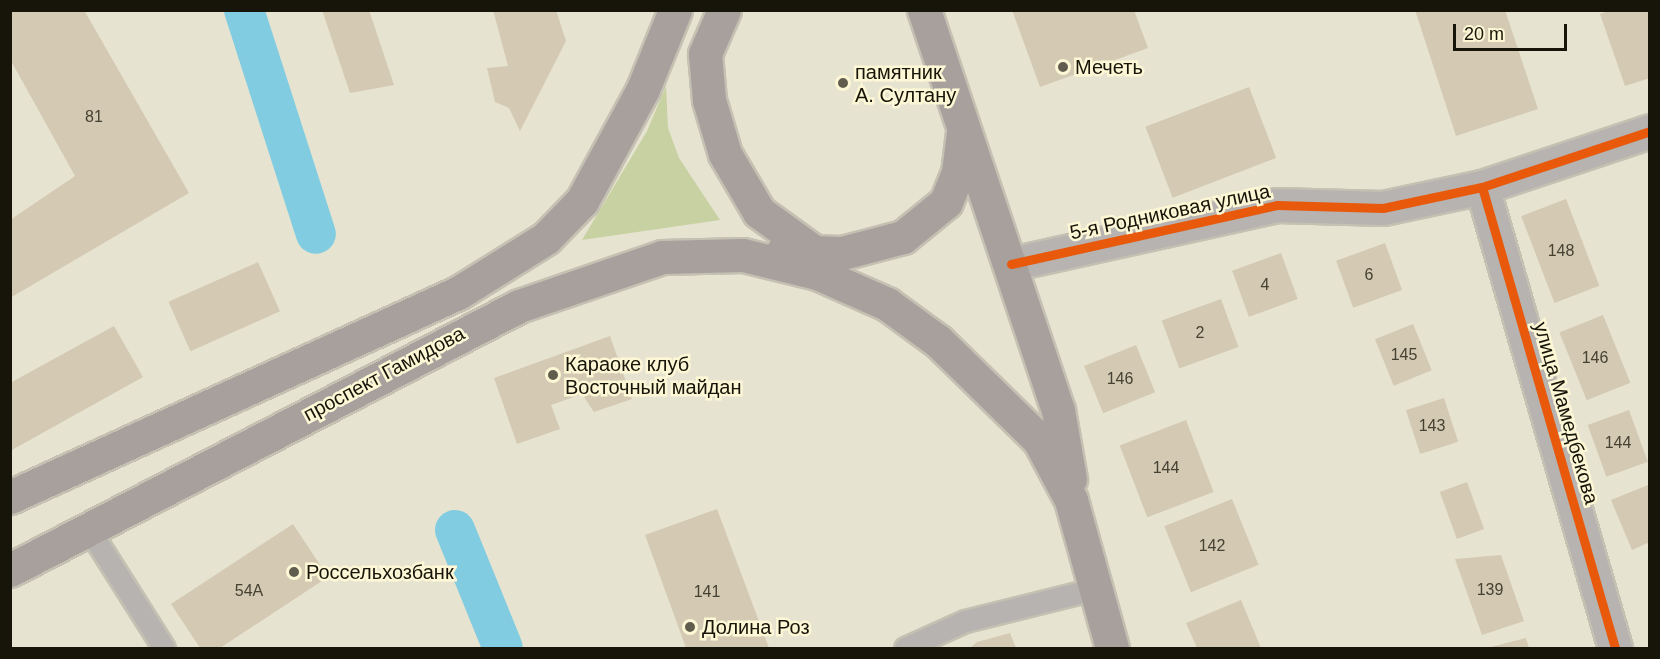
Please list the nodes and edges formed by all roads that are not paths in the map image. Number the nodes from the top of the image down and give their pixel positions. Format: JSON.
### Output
{"nodes":[{"id":1,"x":924,"y":10,"type":"edge"},
{"id":2,"x":695,"y":16,"type":"edge"},
{"id":3,"x":964,"y":120,"type":"junction"},
{"id":4,"x":1648,"y":136,"type":"edge"},
{"id":5,"x":1482,"y":187,"type":"junction"},
{"id":6,"x":801,"y":259,"type":"junction"},
{"id":7,"x":1011,"y":264,"type":"junction"},
{"id":8,"x":10,"y":498,"type":"edge"},
{"id":9,"x":90,"y":531,"type":"junction"},
{"id":10,"x":10,"y":570,"type":"edge"},
{"id":11,"x":1094,"y":589,"type":"junction"},
{"id":12,"x":164,"y":648,"type":"edge"},
{"id":13,"x":905,"y":648,"type":"edge"},
{"id":14,"x":1112,"y":648,"type":"edge"},
{"id":15,"x":1118,"y":648,"type":"edge"},
{"id":16,"x":1615,"y":648,"type":"edge"}],
"edges":[{"from":1,"to":3,"type":"main road","name":"проспект Гамидова"},
{"from":2,"to":6,"type":"main road"},
{"from":2,"to":8,"type":"main road","name":"проспект Гамидова"},
{"from":3,"to":6,"type":"main road","name":"проспект Гамидова"},
{"from":3,"to":7,"type":"main road"},
{"from":4,"to":5,"type":"street","name":"5-я Родниковая улица"},
{"from":5,"to":7,"type":"street","name":"5-я Родниковая улица"},
{"from":5,"to":16,"type":"street","name":"улица Мамедбекова"},
{"from":6,"to":9,"type":"main road","name":"проспект Гамидова"},
{"from":6,"to":11,"type":"main road"},
{"from":7,"to":15,"type":"main road"},
{"from":9,"to":10,"type":"main road","name":"проспект Гамидова"},
{"from":9,"to":12,"type":"lane"},
{"from":11,"to":13,"type":"lane"},
{"from":11,"to":14,"type":"main road"}]}
